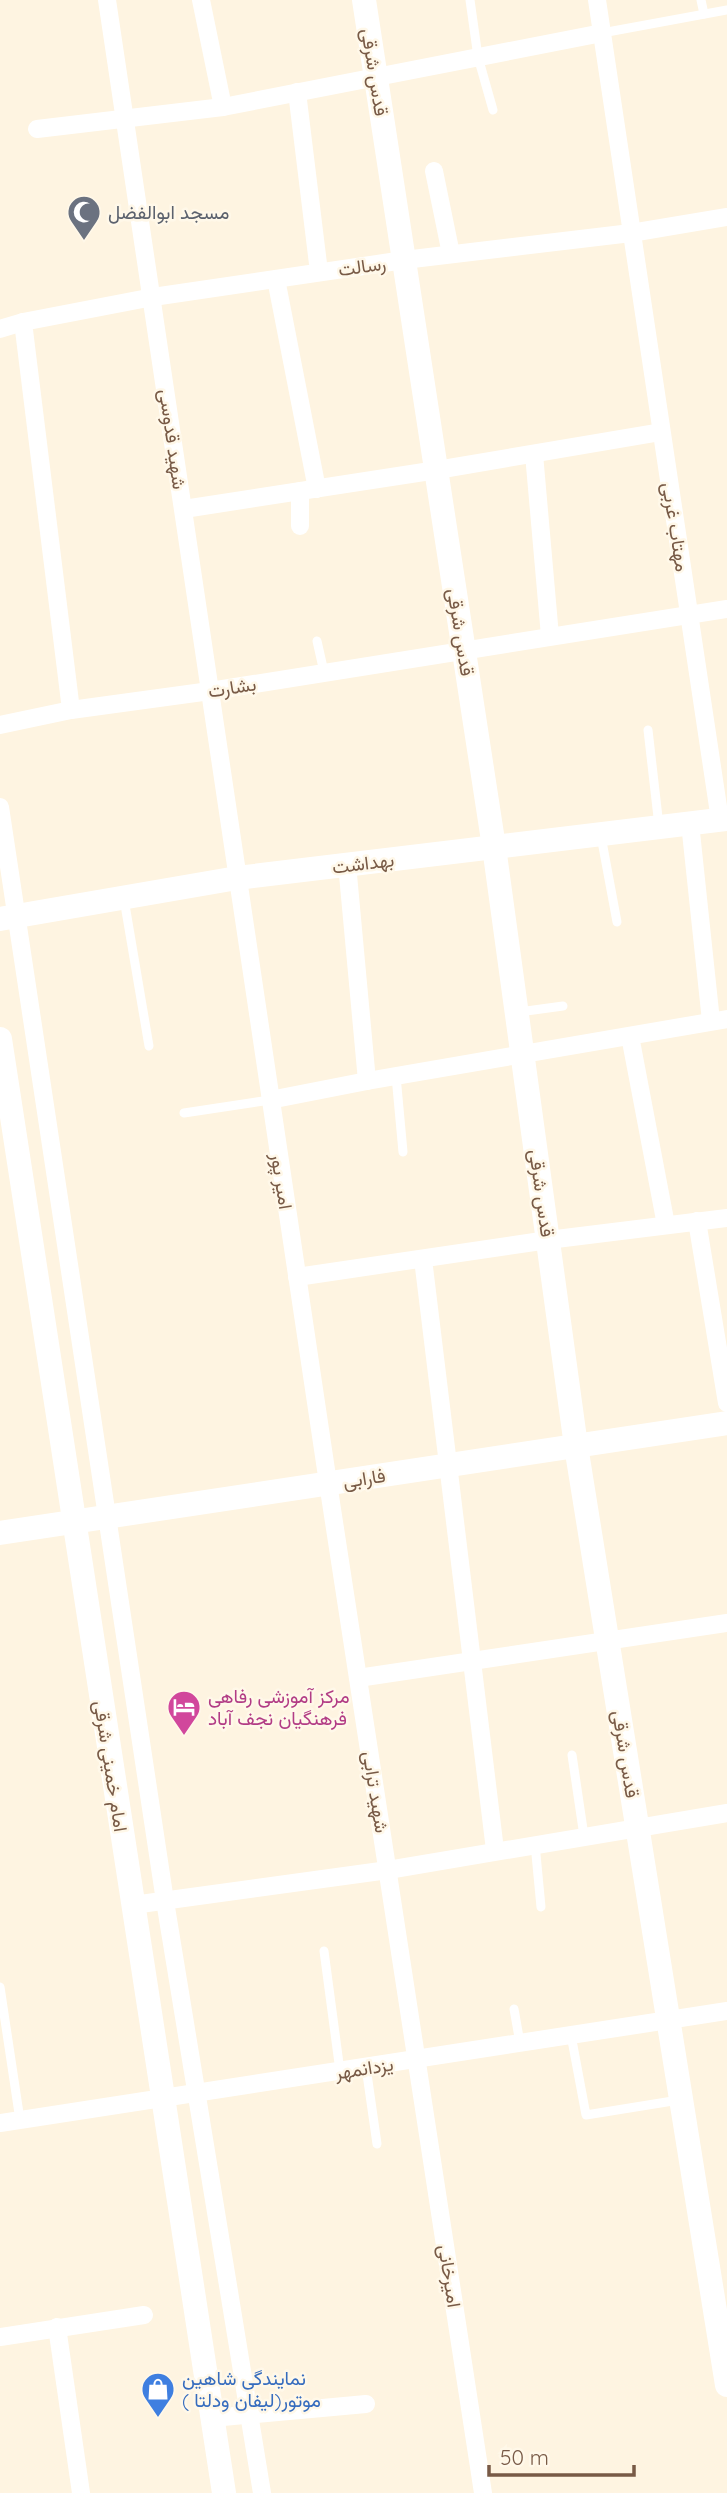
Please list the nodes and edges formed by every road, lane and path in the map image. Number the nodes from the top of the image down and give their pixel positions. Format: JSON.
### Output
{"nodes":[{"id":1,"x":107,"y":0,"type":"edge"},
{"id":2,"x":201,"y":0,"type":"edge"},
{"id":3,"x":364,"y":0,"type":"edge"},
{"id":4,"x":470,"y":0,"type":"edge"},
{"id":5,"x":597,"y":0,"type":"edge"},
{"id":6,"x":701,"y":0,"type":"edge"},
{"id":7,"x":727,"y":10,"type":"edge"},
{"id":8,"x":704,"y":14,"type":"junction"},
{"id":9,"x":602,"y":33,"type":"junction"},
{"id":10,"x":478,"y":57,"type":"junction"},
{"id":11,"x":376,"y":76,"type":"junction"},
{"id":12,"x":297,"y":92,"type":"junction"},
{"id":13,"x":223,"y":107,"type":"junction"},
{"id":14,"x":493,"y":110,"type":"dead end"},
{"id":15,"x":124,"y":118,"type":"junction"},
{"id":16,"x":37,"y":129,"type":"dead end"},
{"id":17,"x":434,"y":171,"type":"dead end"},
{"id":18,"x":727,"y":217,"type":"edge"},
{"id":19,"x":631,"y":233,"type":"junction"},
{"id":20,"x":450,"y":254,"type":"junction"},
{"id":21,"x":404,"y":260,"type":"junction"},
{"id":22,"x":319,"y":272,"type":"junction"},
{"id":23,"x":276,"y":279,"type":"junction"},
{"id":24,"x":153,"y":297,"type":"junction"},
{"id":25,"x":23,"y":322,"type":"junction"},
{"id":26,"x":0,"y":329,"type":"edge"},
{"id":27,"x":662,"y":432,"type":"junction"},
{"id":28,"x":534,"y":454,"type":"junction"},
{"id":29,"x":437,"y":470,"type":"junction"},
{"id":30,"x":308,"y":490,"type":"junction"},
{"id":31,"x":184,"y":509,"type":"junction"},
{"id":32,"x":300,"y":526,"type":"dead end"},
{"id":33,"x":727,"y":609,"type":"edge"},
{"id":34,"x":689,"y":614,"type":"junction"},
{"id":35,"x":550,"y":636,"type":"junction"},
{"id":36,"x":317,"y":642,"type":"dead end"},
{"id":37,"x":464,"y":649,"type":"junction"},
{"id":38,"x":324,"y":672,"type":"junction"},
{"id":39,"x":210,"y":691,"type":"junction"},
{"id":40,"x":71,"y":710,"type":"junction"},
{"id":41,"x":0,"y":725,"type":"edge"},
{"id":42,"x":648,"y":730,"type":"dead end"},
{"id":43,"x":0,"y":807,"type":"edge"},
{"id":44,"x":724,"y":819,"type":"edge"},
{"id":45,"x":690,"y":823,"type":"junction"},
{"id":46,"x":659,"y":827,"type":"junction"},
{"id":47,"x":601,"y":834,"type":"junction"},
{"id":48,"x":494,"y":847,"type":"junction"},
{"id":49,"x":347,"y":864,"type":"junction"},
{"id":50,"x":237,"y":878,"type":"junction"},
{"id":51,"x":123,"y":897,"type":"junction"},
{"id":52,"x":8,"y":918,"type":"edge"},
{"id":53,"x":617,"y":922,"type":"dead end"},
{"id":54,"x":563,"y":1006,"type":"dead end"},
{"id":55,"x":517,"y":1013,"type":"junction"},
{"id":56,"x":719,"y":1020,"type":"edge"},
{"id":57,"x":630,"y":1036,"type":"junction"},
{"id":58,"x":0,"y":1040,"type":"edge"},
{"id":59,"x":149,"y":1046,"type":"dead end"},
{"id":60,"x":523,"y":1055,"type":"junction"},
{"id":61,"x":396,"y":1076,"type":"junction"},
{"id":62,"x":367,"y":1081,"type":"junction"},
{"id":63,"x":270,"y":1100,"type":"junction"},
{"id":64,"x":184,"y":1113,"type":"dead end"},
{"id":65,"x":403,"y":1152,"type":"dead end"},
{"id":66,"x":727,"y":1218,"type":"edge"},
{"id":67,"x":697,"y":1221,"type":"junction"},
{"id":68,"x":666,"y":1225,"type":"junction"},
{"id":69,"x":548,"y":1240,"type":"junction"},
{"id":70,"x":423,"y":1259,"type":"junction"},
{"id":71,"x":297,"y":1277,"type":"junction"},
{"id":72,"x":727,"y":1403,"type":"edge"},
{"id":73,"x":727,"y":1423,"type":"edge"},
{"id":74,"x":576,"y":1446,"type":"junction"},
{"id":75,"x":449,"y":1465,"type":"junction"},
{"id":76,"x":328,"y":1483,"type":"junction"},
{"id":77,"x":105,"y":1517,"type":"junction"},
{"id":78,"x":74,"y":1522,"type":"junction"},
{"id":79,"x":0,"y":1532,"type":"edge"},
{"id":80,"x":727,"y":1623,"type":"edge"},
{"id":81,"x":608,"y":1641,"type":"junction"},
{"id":82,"x":472,"y":1660,"type":"junction"},
{"id":83,"x":358,"y":1678,"type":"junction"},
{"id":84,"x":572,"y":1755,"type":"dead end"},
{"id":85,"x":727,"y":1813,"type":"edge"},
{"id":86,"x":638,"y":1828,"type":"junction"},
{"id":87,"x":584,"y":1836,"type":"junction"},
{"id":88,"x":535,"y":1844,"type":"junction"},
{"id":89,"x":495,"y":1850,"type":"junction"},
{"id":90,"x":388,"y":1870,"type":"junction"},
{"id":91,"x":165,"y":1901,"type":"junction"},
{"id":92,"x":133,"y":1905,"type":"junction"},
{"id":93,"x":541,"y":1907,"type":"dead end"},
{"id":94,"x":324,"y":1951,"type":"dead end"},
{"id":95,"x":0,"y":1987,"type":"edge"},
{"id":96,"x":514,"y":2009,"type":"dead end"},
{"id":97,"x":727,"y":2011,"type":"edge"},
{"id":98,"x":669,"y":2019,"type":"junction"},
{"id":99,"x":571,"y":2035,"type":"junction"},
{"id":100,"x":520,"y":2043,"type":"junction"},
{"id":101,"x":417,"y":2059,"type":"junction"},
{"id":102,"x":366,"y":2067,"type":"junction"},
{"id":103,"x":340,"y":2071,"type":"junction"},
{"id":104,"x":195,"y":2093,"type":"junction"},
{"id":105,"x":162,"y":2098,"type":"junction"},
{"id":106,"x":682,"y":2100,"type":"junction"},
{"id":107,"x":20,"y":2120,"type":"junction"},
{"id":108,"x":0,"y":2123,"type":"edge"},
{"id":109,"x":377,"y":2144,"type":"dead end"},
{"id":110,"x":144,"y":2315,"type":"dead end"},
{"id":111,"x":57,"y":2328,"type":"junction"},
{"id":112,"x":0,"y":2337,"type":"edge"},
{"id":113,"x":727,"y":2385,"type":"edge"},
{"id":114,"x":366,"y":2404,"type":"dead end"},
{"id":115,"x":249,"y":2415,"type":"junction"},
{"id":116,"x":212,"y":2418,"type":"junction"},
{"id":117,"x":81,"y":2493,"type":"edge"},
{"id":118,"x":223,"y":2493,"type":"edge"},
{"id":119,"x":262,"y":2493,"type":"edge"},
{"id":120,"x":483,"y":2493,"type":"edge"}],
"edges":[{"from":1,"to":15,"type":"street","name":"شهید قدوسی"},
{"from":2,"to":13,"type":"street"},
{"from":3,"to":11,"type":"street","name":"قدس شرقی"},
{"from":4,"to":10,"type":"lane"},
{"from":5,"to":9,"type":"street","name":"مهتاب غربی"},
{"from":6,"to":8,"type":"lane"},
{"from":7,"to":8,"type":"lane"},
{"from":8,"to":9,"type":"lane"},
{"from":9,"to":10,"type":"street"},
{"from":9,"to":19,"type":"street","name":"مهتاب غربی"},
{"from":10,"to":11,"type":"street"},
{"from":10,"to":14,"type":"lane"},
{"from":11,"to":12,"type":"street"},
{"from":11,"to":21,"type":"street","name":"قدس شرقی"},
{"from":12,"to":13,"type":"street"},
{"from":12,"to":22,"type":"street"},
{"from":13,"to":15,"type":"street"},
{"from":15,"to":16,"type":"street"},
{"from":15,"to":24,"type":"street","name":"شهید قدوسی"},
{"from":17,"to":20,"type":"street"},
{"from":18,"to":19,"type":"street","name":"رسالت"},
{"from":19,"to":20,"type":"street","name":"رسالت"},
{"from":19,"to":27,"type":"street","name":"مهتاب غربی"},
{"from":20,"to":21,"type":"street","name":"رسالت"},
{"from":21,"to":22,"type":"street","name":"رسالت"},
{"from":21,"to":29,"type":"street","name":"قدس شرقی"},
{"from":22,"to":23,"type":"street","name":"رسالت"},
{"from":23,"to":24,"type":"street","name":"رسالت"},
{"from":23,"to":30,"type":"street"},
{"from":24,"to":25,"type":"street","name":"رسالت"},
{"from":24,"to":31,"type":"street","name":"شهید قدوسی"},
{"from":25,"to":26,"type":"street","name":"رسالت"},
{"from":25,"to":40,"type":"street"},
{"from":27,"to":28,"type":"street"},
{"from":27,"to":34,"type":"street","name":"مهتاب غربی"},
{"from":28,"to":29,"type":"street"},
{"from":28,"to":35,"type":"street"},
{"from":29,"to":30,"type":"street"},
{"from":29,"to":37,"type":"street","name":"قدس شرقی"},
{"from":30,"to":31,"type":"street"},
{"from":30,"to":32,"type":"street"},
{"from":31,"to":39,"type":"street","name":"شهید قدوسی"},
{"from":33,"to":34,"type":"street","name":"بشارت"},
{"from":34,"to":35,"type":"street","name":"بشارت"},
{"from":34,"to":44,"type":"street","name":"مهتاب غربی"},
{"from":35,"to":37,"type":"street","name":"بشارت"},
{"from":36,"to":38,"type":"lane"},
{"from":37,"to":38,"type":"street","name":"بشارت"},
{"from":37,"to":48,"type":"street","name":"قدس شرقی"},
{"from":38,"to":39,"type":"street","name":"بشارت"},
{"from":39,"to":40,"type":"street","name":"بشارت"},
{"from":39,"to":50,"type":"street","name":"شهید قدوسی"},
{"from":40,"to":41,"type":"street","name":"بشارت"},
{"from":42,"to":46,"type":"lane"},
{"from":43,"to":52,"type":"street"},
{"from":44,"to":45,"type":"street","name":"بهداشت"},
{"from":45,"to":46,"type":"street","name":"بهداشت"},
{"from":45,"to":56,"type":"street"},
{"from":46,"to":47,"type":"street","name":"بهداشت"},
{"from":47,"to":48,"type":"street","name":"بهداشت"},
{"from":47,"to":53,"type":"lane"},
{"from":48,"to":49,"type":"street","name":"بهداشت"},
{"from":48,"to":55,"type":"street","name":"قدس شرقی"},
{"from":49,"to":50,"type":"street","name":"بهداشت"},
{"from":49,"to":62,"type":"street"},
{"from":50,"to":51,"type":"street","name":"بهداشت"},
{"from":50,"to":63,"type":"street","name":"امیر پور"},
{"from":51,"to":52,"type":"street","name":"بهداشت"},
{"from":51,"to":59,"type":"lane"},
{"from":52,"to":77,"type":"street"},
{"from":54,"to":55,"type":"lane"},
{"from":55,"to":60,"type":"street","name":"قدس شرقی"},
{"from":56,"to":57,"type":"street"},
{"from":57,"to":60,"type":"street"},
{"from":57,"to":68,"type":"street"},
{"from":58,"to":78,"type":"street","name":"امام خمینی شرقی"},
{"from":60,"to":61,"type":"street"},
{"from":60,"to":69,"type":"street","name":"قدس شرقی"},
{"from":61,"to":62,"type":"street"},
{"from":61,"to":65,"type":"lane"},
{"from":62,"to":63,"type":"street"},
{"from":63,"to":64,"type":"lane"},
{"from":63,"to":71,"type":"street","name":"امیر پور"},
{"from":66,"to":67,"type":"street"},
{"from":67,"to":68,"type":"street"},
{"from":67,"to":72,"type":"street"},
{"from":68,"to":69,"type":"street"},
{"from":69,"to":70,"type":"street"},
{"from":69,"to":74,"type":"street","name":"قدس شرقی"},
{"from":70,"to":71,"type":"street"},
{"from":70,"to":75,"type":"street"},
{"from":71,"to":76,"type":"street","name":"امیر پور"},
{"from":73,"to":74,"type":"street","name":"فارابی"},
{"from":74,"to":75,"type":"street","name":"فارابی"},
{"from":74,"to":81,"type":"street","name":"قدس شرقی"},
{"from":75,"to":76,"type":"street","name":"فارابی"},
{"from":75,"to":82,"type":"street"},
{"from":76,"to":77,"type":"street","name":"فارابی"},
{"from":76,"to":83,"type":"street","name":"شهید ترابی"},
{"from":77,"to":78,"type":"street","name":"فارابی"},
{"from":77,"to":91,"type":"street"},
{"from":78,"to":79,"type":"street","name":"فارابی"},
{"from":78,"to":92,"type":"street","name":"امام خمینی شرقی"},
{"from":80,"to":81,"type":"street"},
{"from":81,"to":82,"type":"street"},
{"from":81,"to":86,"type":"street","name":"قدس شرقی"},
{"from":82,"to":83,"type":"street"},
{"from":82,"to":89,"type":"street"},
{"from":83,"to":90,"type":"street","name":"شهید ترابی"},
{"from":84,"to":87,"type":"lane"},
{"from":85,"to":86,"type":"street"},
{"from":86,"to":87,"type":"street"},
{"from":86,"to":98,"type":"street","name":"قدس شرقی"},
{"from":87,"to":88,"type":"street"},
{"from":88,"to":89,"type":"street"},
{"from":88,"to":93,"type":"lane"},
{"from":89,"to":90,"type":"street"},
{"from":90,"to":91,"type":"street"},
{"from":90,"to":101,"type":"street","name":"شهید ترابی"},
{"from":91,"to":92,"type":"street"},
{"from":91,"to":104,"type":"street"},
{"from":92,"to":105,"type":"street","name":"امام خمینی شرقی"},
{"from":94,"to":103,"type":"lane"},
{"from":95,"to":107,"type":"lane"},
{"from":96,"to":100,"type":"lane"},
{"from":97,"to":98,"type":"street","name":"یزدانمهر"},
{"from":98,"to":99,"type":"street","name":"یزدانمهر"},
{"from":98,"to":106,"type":"street","name":"قدس شرقی"},
{"from":99,"to":100,"type":"street","name":"یزدانمهر"},
{"from":99,"to":106,"type":"lane"},
{"from":100,"to":101,"type":"street","name":"یزدانمهر"},
{"from":101,"to":102,"type":"street","name":"یزدانمهر"},
{"from":101,"to":120,"type":"street","name":"امیرخانی"},
{"from":102,"to":103,"type":"street","name":"یزدانمهر"},
{"from":102,"to":109,"type":"lane"},
{"from":103,"to":104,"type":"street","name":"یزدانمهر"},
{"from":104,"to":105,"type":"street","name":"یزدانمهر"},
{"from":104,"to":115,"type":"street"},
{"from":105,"to":107,"type":"street","name":"یزدانمهر"},
{"from":105,"to":116,"type":"street","name":"امام خمینی شرقی"},
{"from":106,"to":113,"type":"street","name":"قدس شرقی"},
{"from":107,"to":108,"type":"street","name":"یزدانمهر"},
{"from":110,"to":111,"type":"street"},
{"from":111,"to":112,"type":"street"},
{"from":111,"to":117,"type":"street"},
{"from":114,"to":115,"type":"street"},
{"from":115,"to":116,"type":"street"},
{"from":115,"to":119,"type":"street"},
{"from":116,"to":118,"type":"street","name":"امام خمینی شرقی"}]}
